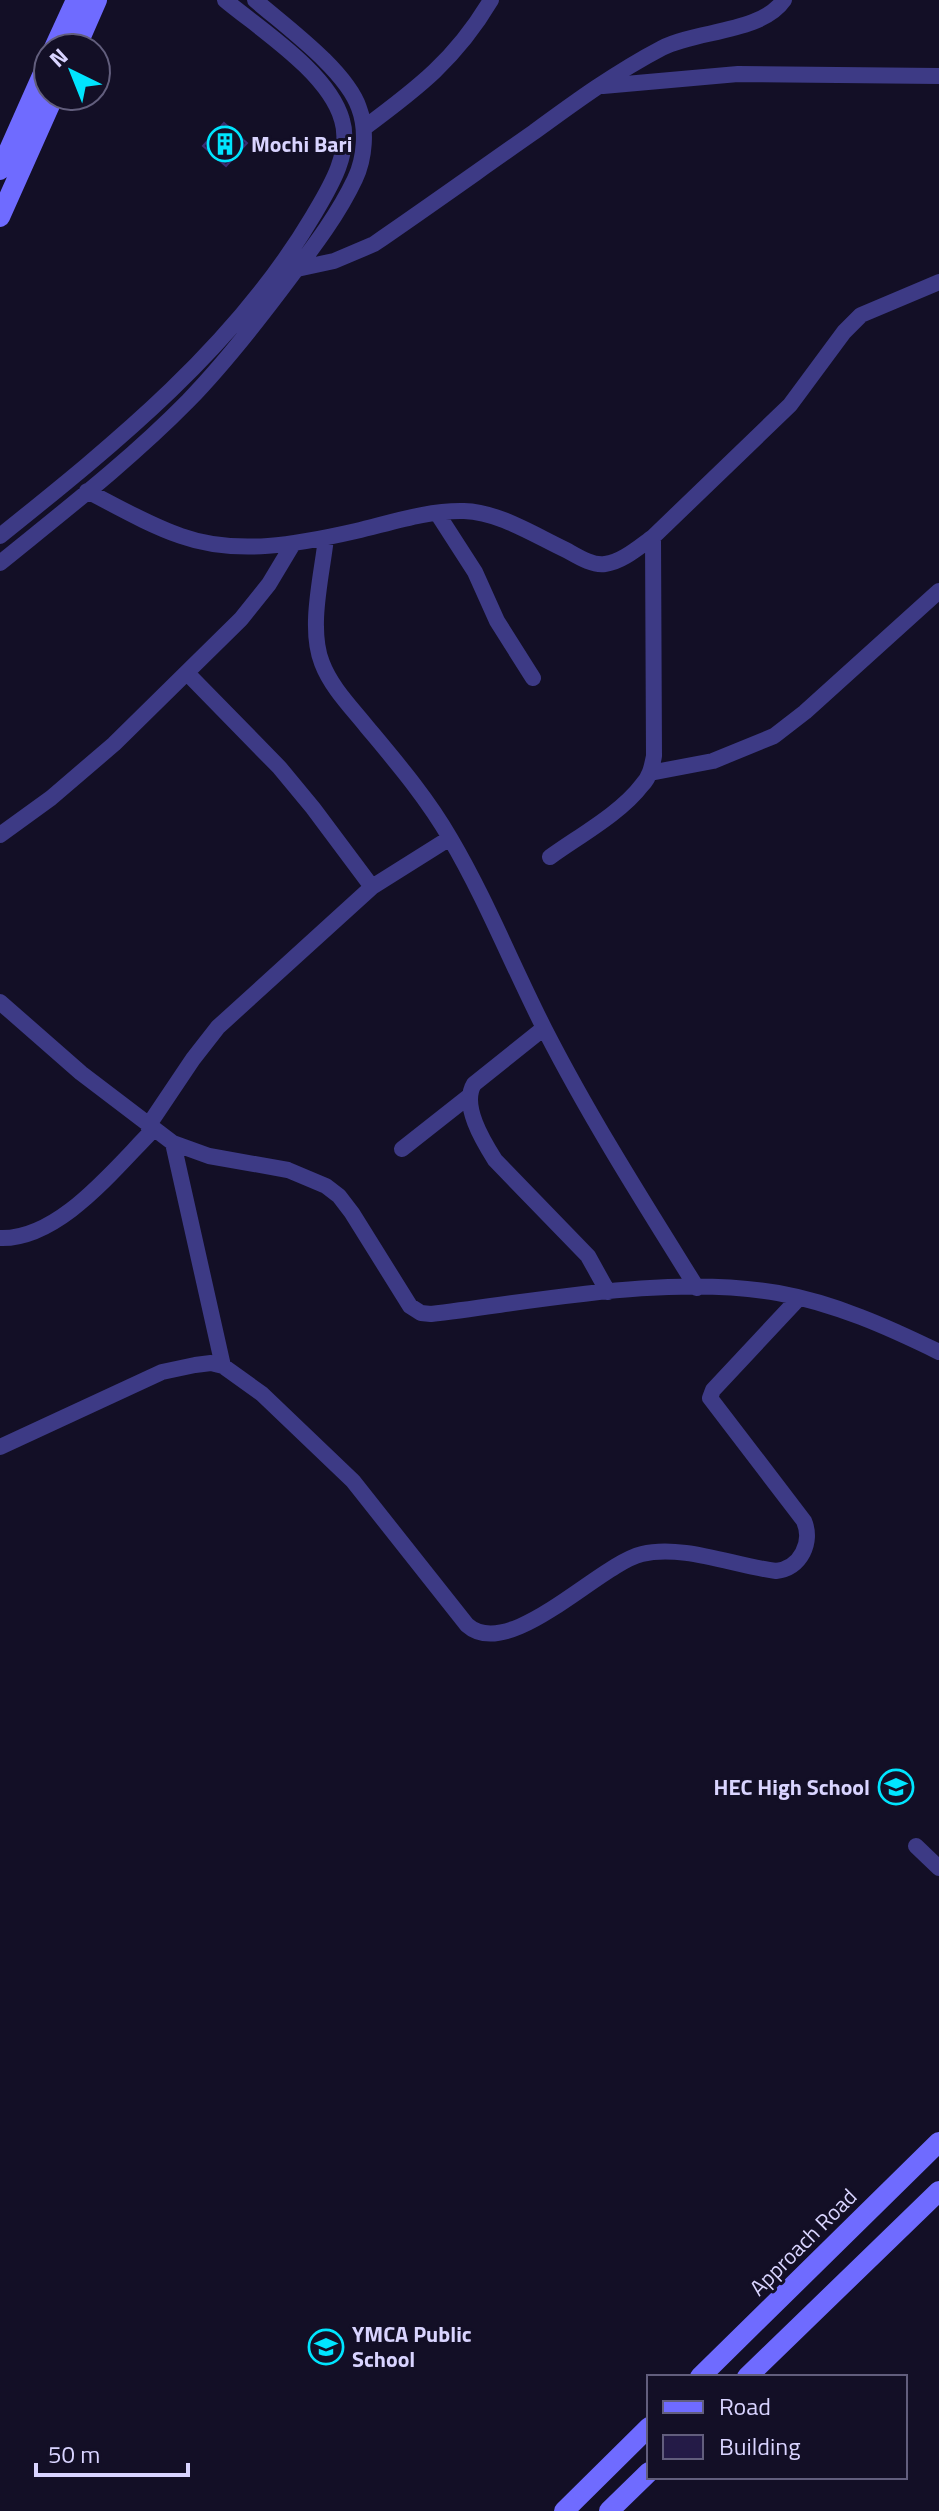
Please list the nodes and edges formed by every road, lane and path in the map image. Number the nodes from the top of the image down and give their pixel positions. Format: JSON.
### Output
{"nodes":[{"id":1,"x":76,"y":0,"type":"edge"},
{"id":2,"x":97,"y":0,"type":"edge"},
{"id":3,"x":225,"y":0,"type":"edge"},
{"id":4,"x":255,"y":0,"type":"edge"},
{"id":5,"x":491,"y":0,"type":"edge"},
{"id":6,"x":784,"y":0,"type":"edge"},
{"id":7,"x":61,"y":32,"type":"edge"},
{"id":8,"x":83,"y":32,"type":"edge"},
{"id":9,"x":939,"y":76,"type":"edge"},
{"id":10,"x":598,"y":86,"type":"junction"},
{"id":11,"x":32,"y":98,"type":"edge"},
{"id":12,"x":47,"y":112,"type":"edge"},
{"id":13,"x":364,"y":128,"type":"junction"},
{"id":14,"x":0,"y":170,"type":"edge"},
{"id":15,"x":0,"y":217,"type":"edge"},
{"id":16,"x":297,"y":269,"type":"junction"},
{"id":17,"x":939,"y":282,"type":"edge"},
{"id":18,"x":87,"y":491,"type":"junction"},
{"id":19,"x":437,"y":513,"type":"junction"},
{"id":20,"x":0,"y":536,"type":"edge"},
{"id":21,"x":653,"y":537,"type":"junction"},
{"id":22,"x":326,"y":538,"type":"junction"},
{"id":23,"x":293,"y":544,"type":"junction"},
{"id":24,"x":0,"y":563,"type":"edge"},
{"id":25,"x":939,"y":591,"type":"edge"},
{"id":26,"x":187,"y":673,"type":"junction"},
{"id":27,"x":533,"y":678,"type":"dead end"},
{"id":28,"x":650,"y":773,"type":"junction"},
{"id":29,"x":0,"y":835,"type":"edge"},
{"id":30,"x":450,"y":838,"type":"junction"},
{"id":31,"x":550,"y":857,"type":"dead end"},
{"id":32,"x":372,"y":887,"type":"junction"},
{"id":33,"x":0,"y":1002,"type":"edge"},
{"id":34,"x":544,"y":1028,"type":"junction"},
{"id":35,"x":468,"y":1097,"type":"junction"},
{"id":36,"x":151,"y":1128,"type":"junction"},
{"id":37,"x":173,"y":1143,"type":"junction"},
{"id":38,"x":402,"y":1149,"type":"dead end"},
{"id":39,"x":0,"y":1238,"type":"edge"},
{"id":40,"x":697,"y":1288,"type":"junction"},
{"id":41,"x":608,"y":1292,"type":"junction"},
{"id":42,"x":799,"y":1298,"type":"junction"},
{"id":43,"x":939,"y":1352,"type":"edge"},
{"id":44,"x":223,"y":1366,"type":"junction"},
{"id":45,"x":0,"y":1447,"type":"edge"},
{"id":46,"x":916,"y":1846,"type":"dead end"},
{"id":47,"x":939,"y":1868,"type":"edge"},
{"id":48,"x":939,"y":2142,"type":"edge"},
{"id":49,"x":939,"y":2191,"type":"edge"},
{"id":50,"x":702,"y":2375,"type":"edge"},
{"id":51,"x":749,"y":2375,"type":"edge"},
{"id":52,"x":647,"y":2429,"type":"edge"},
{"id":53,"x":647,"y":2474,"type":"edge"},
{"id":54,"x":564,"y":2511,"type":"edge"},
{"id":55,"x":609,"y":2511,"type":"edge"}],
"edges":[{"from":1,"to":7,"type":"street"},
{"from":2,"to":8,"type":"street"},
{"from":3,"to":20,"type":"street"},
{"from":4,"to":13,"type":"street"},
{"from":5,"to":13,"type":"street"},
{"from":6,"to":10,"type":"street"},
{"from":9,"to":10,"type":"street"},
{"from":10,"to":16,"type":"street"},
{"from":11,"to":14,"type":"street"},
{"from":12,"to":15,"type":"street"},
{"from":13,"to":16,"type":"street"},
{"from":16,"to":18,"type":"street"},
{"from":17,"to":21,"type":"street"},
{"from":18,"to":23,"type":"street"},
{"from":18,"to":24,"type":"street"},
{"from":19,"to":21,"type":"street"},
{"from":19,"to":22,"type":"street"},
{"from":19,"to":27,"type":"street"},
{"from":21,"to":28,"type":"street"},
{"from":22,"to":23,"type":"street"},
{"from":22,"to":30,"type":"street"},
{"from":23,"to":26,"type":"street"},
{"from":25,"to":28,"type":"street"},
{"from":26,"to":29,"type":"street"},
{"from":26,"to":32,"type":"street"},
{"from":28,"to":31,"type":"street"},
{"from":30,"to":32,"type":"street"},
{"from":30,"to":34,"type":"street"},
{"from":32,"to":36,"type":"street"},
{"from":33,"to":36,"type":"street"},
{"from":34,"to":35,"type":"street"},
{"from":34,"to":40,"type":"street"},
{"from":35,"to":38,"type":"street"},
{"from":35,"to":41,"type":"street"},
{"from":36,"to":37,"type":"street"},
{"from":36,"to":39,"type":"street"},
{"from":37,"to":41,"type":"street"},
{"from":37,"to":44,"type":"street"},
{"from":40,"to":41,"type":"street"},
{"from":40,"to":42,"type":"street"},
{"from":42,"to":43,"type":"street"},
{"from":42,"to":44,"type":"street"},
{"from":44,"to":45,"type":"street"},
{"from":46,"to":47,"type":"street"},
{"from":48,"to":50,"type":"street","name":"Approach Road"},
{"from":49,"to":51,"type":"street"},
{"from":52,"to":54,"type":"street"},
{"from":53,"to":55,"type":"street"}]}
